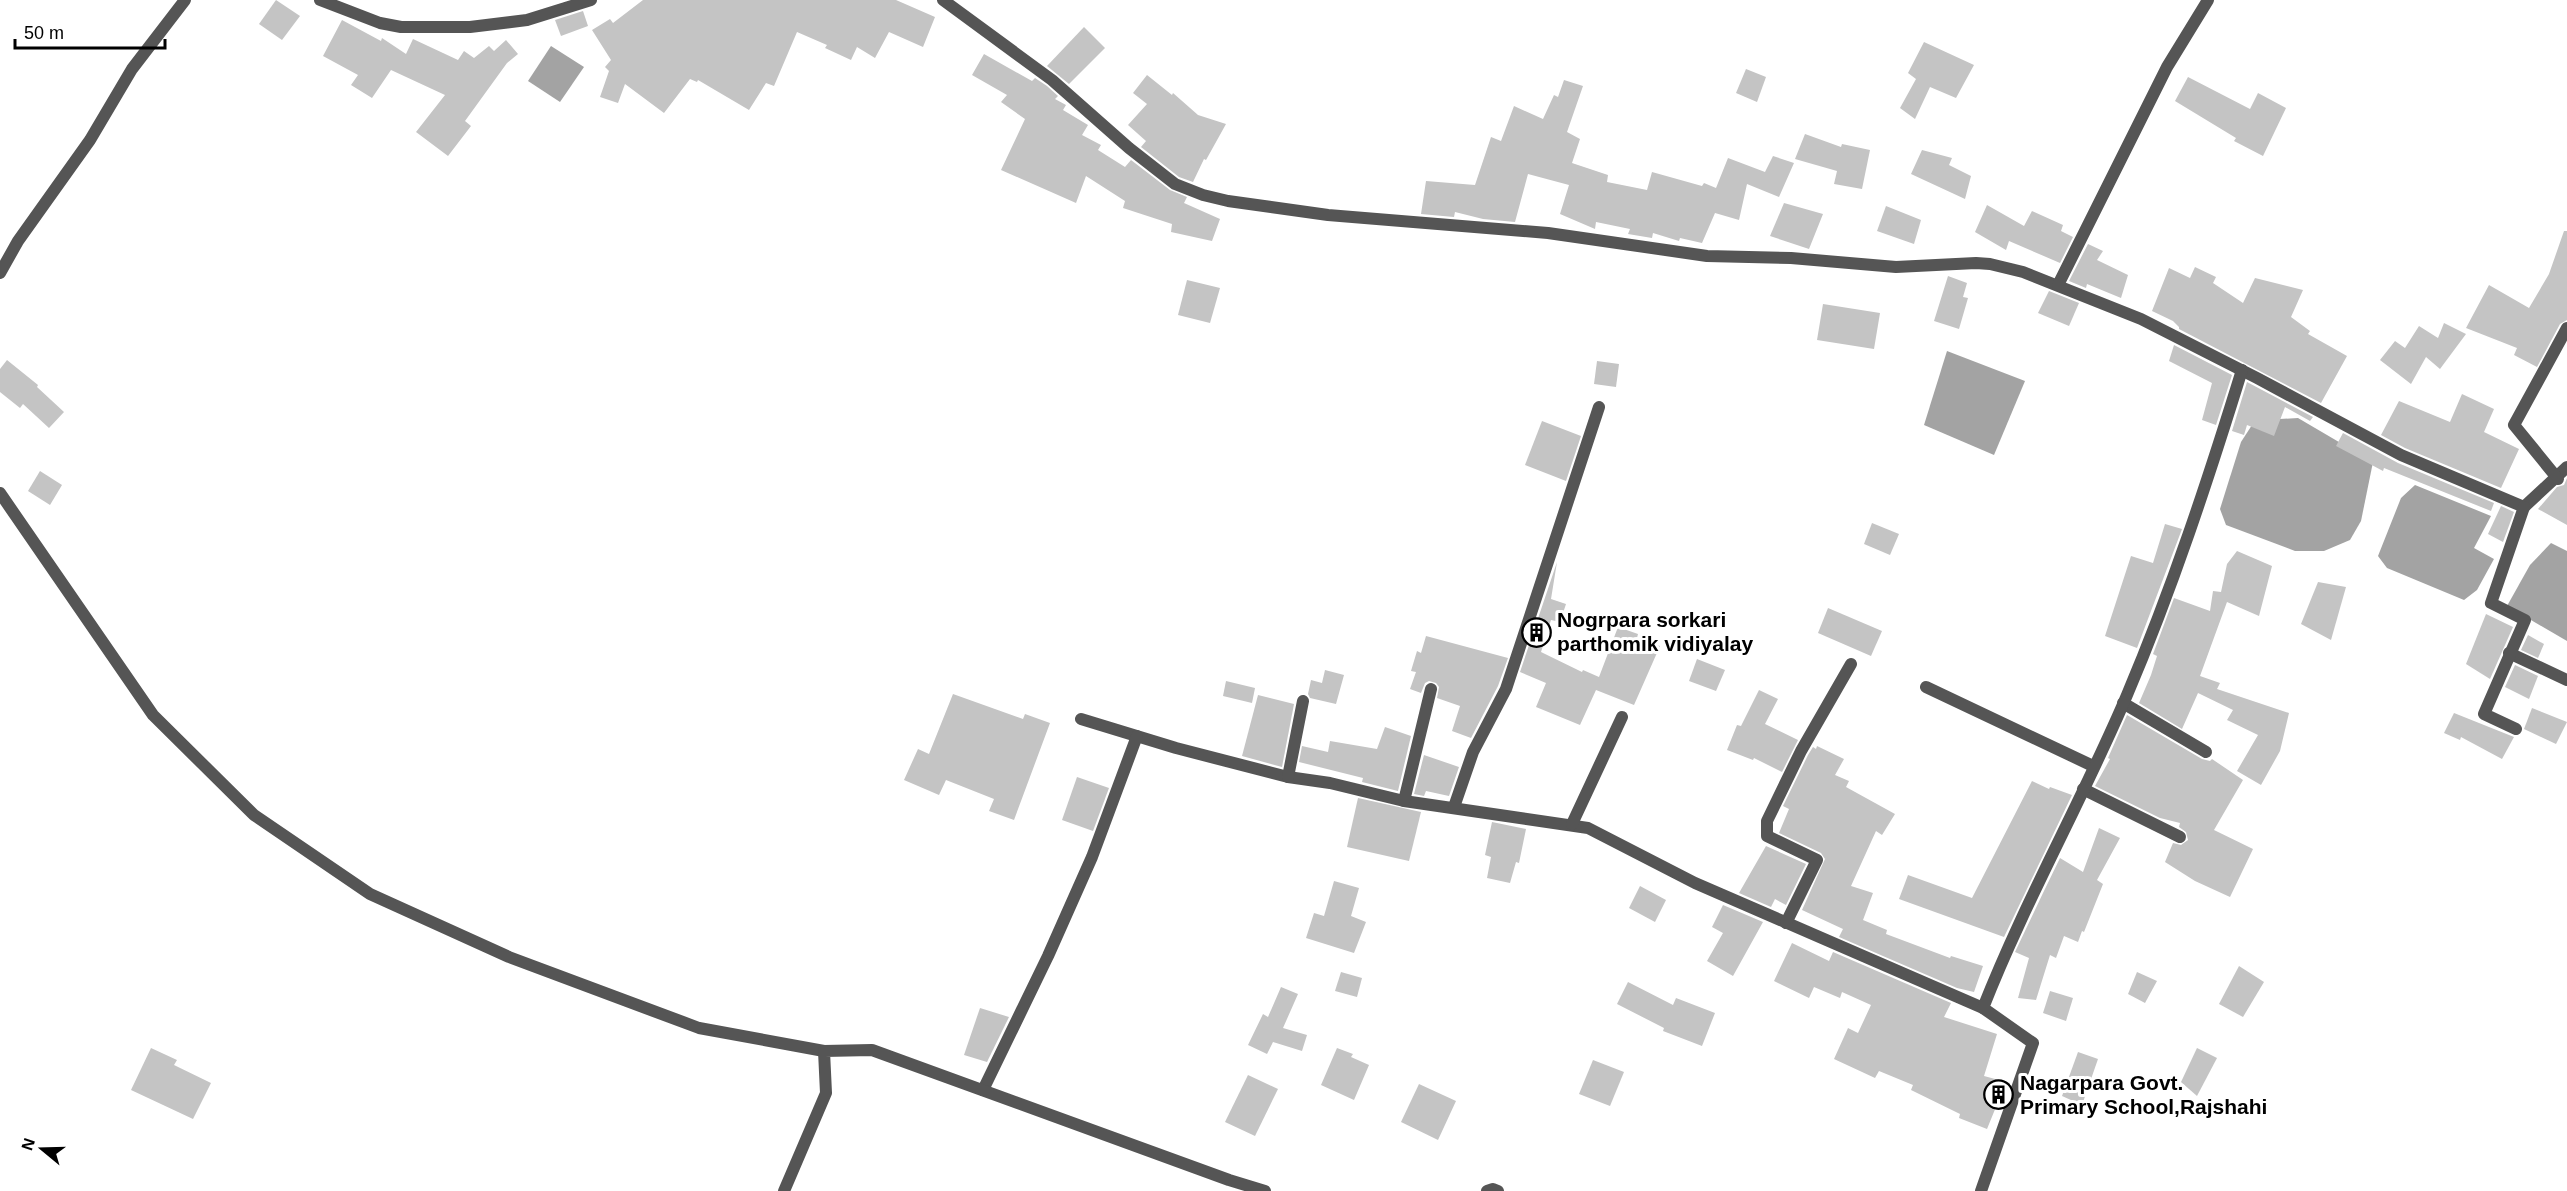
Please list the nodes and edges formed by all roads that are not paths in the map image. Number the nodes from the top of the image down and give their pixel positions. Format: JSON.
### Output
{"nodes":[{"id":1,"x":185,"y":0,"type":"edge"},
{"id":2,"x":320,"y":0,"type":"edge"},
{"id":3,"x":591,"y":0,"type":"edge"},
{"id":4,"x":943,"y":0,"type":"edge"},
{"id":5,"x":2208,"y":0,"type":"edge"},
{"id":6,"x":0,"y":273,"type":"edge"},
{"id":7,"x":2058,"y":285,"type":"junction"},
{"id":8,"x":2567,"y":328,"type":"edge"},
{"id":9,"x":2242,"y":370,"type":"junction"},
{"id":10,"x":1599,"y":407,"type":"dead end"},
{"id":11,"x":2567,"y":466,"type":"edge"},
{"id":12,"x":2557,"y":478,"type":"junction"},
{"id":13,"x":1,"y":496,"type":"edge"},
{"id":14,"x":2524,"y":507,"type":"junction"},
{"id":15,"x":2510,"y":653,"type":"junction"},
{"id":16,"x":1851,"y":664,"type":"dead end"},
{"id":17,"x":2567,"y":680,"type":"edge"},
{"id":18,"x":1926,"y":687,"type":"dead end"},
{"id":19,"x":1431,"y":689,"type":"dead end"},
{"id":20,"x":1303,"y":701,"type":"dead end"},
{"id":21,"x":2123,"y":703,"type":"junction"},
{"id":22,"x":1622,"y":717,"type":"dead end"},
{"id":23,"x":1081,"y":719,"type":"dead end"},
{"id":24,"x":2516,"y":729,"type":"dead end"},
{"id":25,"x":1137,"y":736,"type":"junction"},
{"id":26,"x":2206,"y":752,"type":"dead end"},
{"id":27,"x":2093,"y":766,"type":"junction"},
{"id":28,"x":1288,"y":777,"type":"junction"},
{"id":29,"x":2083,"y":789,"type":"junction"},
{"id":30,"x":1404,"y":801,"type":"junction"},
{"id":31,"x":1454,"y":807,"type":"junction"},
{"id":32,"x":1572,"y":824,"type":"junction"},
{"id":33,"x":2180,"y":837,"type":"dead end"},
{"id":34,"x":1785,"y":923,"type":"junction"},
{"id":35,"x":1983,"y":1008,"type":"junction"},
{"id":36,"x":824,"y":1051,"type":"junction"},
{"id":37,"x":983,"y":1090,"type":"junction"},
{"id":38,"x":784,"y":1191,"type":"edge"},
{"id":39,"x":1265,"y":1191,"type":"edge"},
{"id":40,"x":1487,"y":1191,"type":"edge"},
{"id":41,"x":1498,"y":1191,"type":"edge"},
{"id":42,"x":1980,"y":1191,"type":"edge"}],
"edges":[{"from":1,"to":6,"type":"street"},
{"from":2,"to":3,"type":"street"},
{"from":4,"to":7,"type":"street"},
{"from":5,"to":7,"type":"street"},
{"from":7,"to":9,"type":"street"},
{"from":8,"to":12,"type":"street"},
{"from":9,"to":14,"type":"street"},
{"from":9,"to":21,"type":"street"},
{"from":10,"to":31,"type":"street"},
{"from":11,"to":12,"type":"street"},
{"from":12,"to":14,"type":"street"},
{"from":13,"to":36,"type":"street"},
{"from":14,"to":15,"type":"street"},
{"from":15,"to":17,"type":"street"},
{"from":15,"to":24,"type":"street"},
{"from":16,"to":34,"type":"street"},
{"from":18,"to":27,"type":"street"},
{"from":19,"to":30,"type":"street"},
{"from":20,"to":28,"type":"street"},
{"from":21,"to":26,"type":"street"},
{"from":21,"to":27,"type":"street"},
{"from":22,"to":32,"type":"street"},
{"from":23,"to":25,"type":"street"},
{"from":25,"to":28,"type":"street"},
{"from":25,"to":37,"type":"street"},
{"from":27,"to":29,"type":"street"},
{"from":28,"to":30,"type":"street"},
{"from":29,"to":33,"type":"street"},
{"from":29,"to":35,"type":"street"},
{"from":30,"to":31,"type":"street"},
{"from":31,"to":32,"type":"street"},
{"from":32,"to":34,"type":"street"},
{"from":34,"to":35,"type":"street"},
{"from":35,"to":42,"type":"street"},
{"from":36,"to":37,"type":"street"},
{"from":36,"to":38,"type":"street"},
{"from":37,"to":39,"type":"street"},
{"from":40,"to":41,"type":"street"}]}
